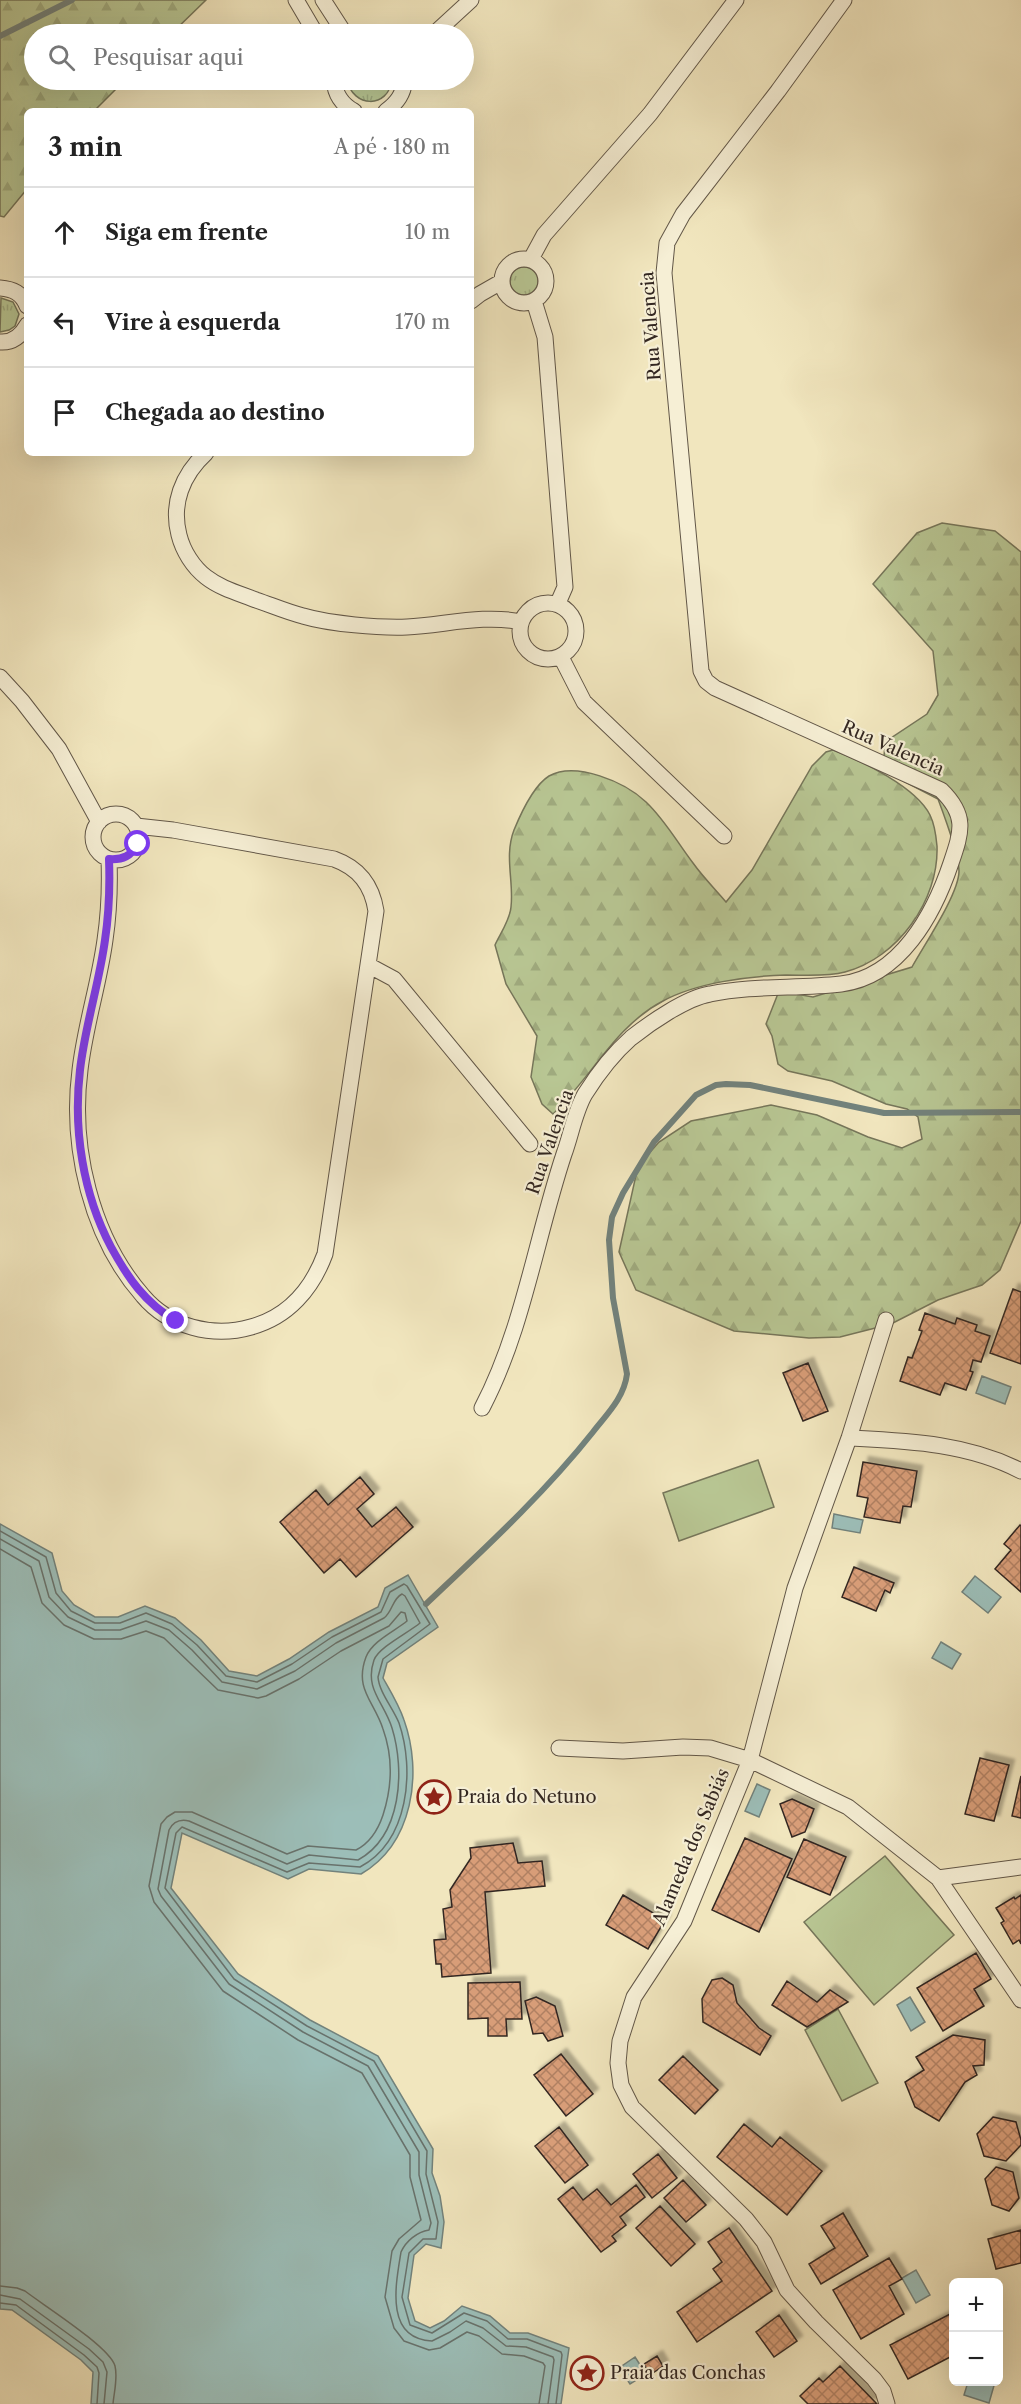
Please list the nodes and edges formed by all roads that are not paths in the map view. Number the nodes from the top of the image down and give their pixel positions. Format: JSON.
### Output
{"nodes":[{"id":1,"x":296,"y":0,"type":"edge"},
{"id":2,"x":323,"y":0,"type":"edge"},
{"id":3,"x":471,"y":0,"type":"edge"},
{"id":4,"x":736,"y":0,"type":"edge"},
{"id":5,"x":844,"y":0,"type":"edge"},
{"id":6,"x":310,"y":24,"type":"edge"},
{"id":7,"x":339,"y":24,"type":"edge"},
{"id":8,"x":445,"y":24,"type":"edge"},
{"id":9,"x":336,"y":90,"type":"edge"},
{"id":10,"x":404,"y":90,"type":"edge"},
{"id":11,"x":345,"y":108,"type":"edge"},
{"id":12,"x":390,"y":108,"type":"edge"},
{"id":13,"x":531,"y":259,"type":"junction"},
{"id":14,"x":501,"y":282,"type":"junction"},
{"id":15,"x":0,"y":288,"type":"edge"},
{"id":16,"x":474,"y":299,"type":"edge"},
{"id":17,"x":24,"y":300,"type":"edge"},
{"id":18,"x":534,"y":301,"type":"junction"},
{"id":19,"x":24,"y":330,"type":"edge"},
{"id":20,"x":0,"y":342,"type":"edge"},
{"id":21,"x":203,"y":456,"type":"edge"},
{"id":22,"x":558,"y":603,"type":"junction"},
{"id":23,"x":521,"y":622,"type":"junction"},
{"id":24,"x":561,"y":657,"type":"junction"},
{"id":25,"x":0,"y":677,"type":"edge"},
{"id":26,"x":99,"y":822,"type":"junction"},
{"id":27,"x":136,"y":826,"type":"junction"},
{"id":28,"x":724,"y":836,"type":"dead end"},
{"id":29,"x":109,"y":859,"type":"junction"},
{"id":30,"x":368,"y":966,"type":"junction"},
{"id":31,"x":530,"y":1144,"type":"dead end"},
{"id":32,"x":886,"y":1320,"type":"dead end"},
{"id":33,"x":482,"y":1408,"type":"dead end"},
{"id":34,"x":849,"y":1438,"type":"junction"},
{"id":35,"x":1021,"y":1472,"type":"edge"},
{"id":36,"x":559,"y":1748,"type":"dead end"},
{"id":37,"x":750,"y":1760,"type":"junction"},
{"id":38,"x":1021,"y":1867,"type":"edge"},
{"id":39,"x":938,"y":1878,"type":"junction"},
{"id":40,"x":1021,"y":2000,"type":"edge"},
{"id":41,"x":887,"y":2404,"type":"edge"}],
"edges":[{"from":1,"to":6,"type":"street"},
{"from":2,"to":7,"type":"street"},
{"from":3,"to":8,"type":"street"},
{"from":4,"to":13,"type":"street"},
{"from":5,"to":33,"type":"street","name":"Rua Valencia"},
{"from":9,"to":11,"type":"street"},
{"from":10,"to":12,"type":"street"},
{"from":13,"to":14,"type":"street"},
{"from":13,"to":18,"type":"street"},
{"from":14,"to":16,"type":"street"},
{"from":14,"to":18,"type":"street"},
{"from":15,"to":17,"type":"street"},
{"from":18,"to":22,"type":"street"},
{"from":19,"to":20,"type":"street"},
{"from":21,"to":23,"type":"street"},
{"from":22,"to":23,"type":"street"},
{"from":22,"to":24,"type":"street"},
{"from":23,"to":24,"type":"street"},
{"from":24,"to":28,"type":"street"},
{"from":25,"to":26,"type":"street"},
{"from":26,"to":27,"type":"street"},
{"from":26,"to":29,"type":"street"},
{"from":27,"to":29,"type":"street"},
{"from":27,"to":30,"type":"street"},
{"from":29,"to":30,"type":"street"},
{"from":30,"to":31,"type":"street"},
{"from":32,"to":34,"type":"street","name":"Alameda dos Sabiás"},
{"from":34,"to":35,"type":"street"},
{"from":34,"to":37,"type":"street","name":"Alameda dos Sabiás"},
{"from":36,"to":37,"type":"street"},
{"from":37,"to":39,"type":"street"},
{"from":37,"to":41,"type":"street","name":"Alameda dos Sabiás"},
{"from":38,"to":39,"type":"street"},
{"from":39,"to":40,"type":"street"}]}
